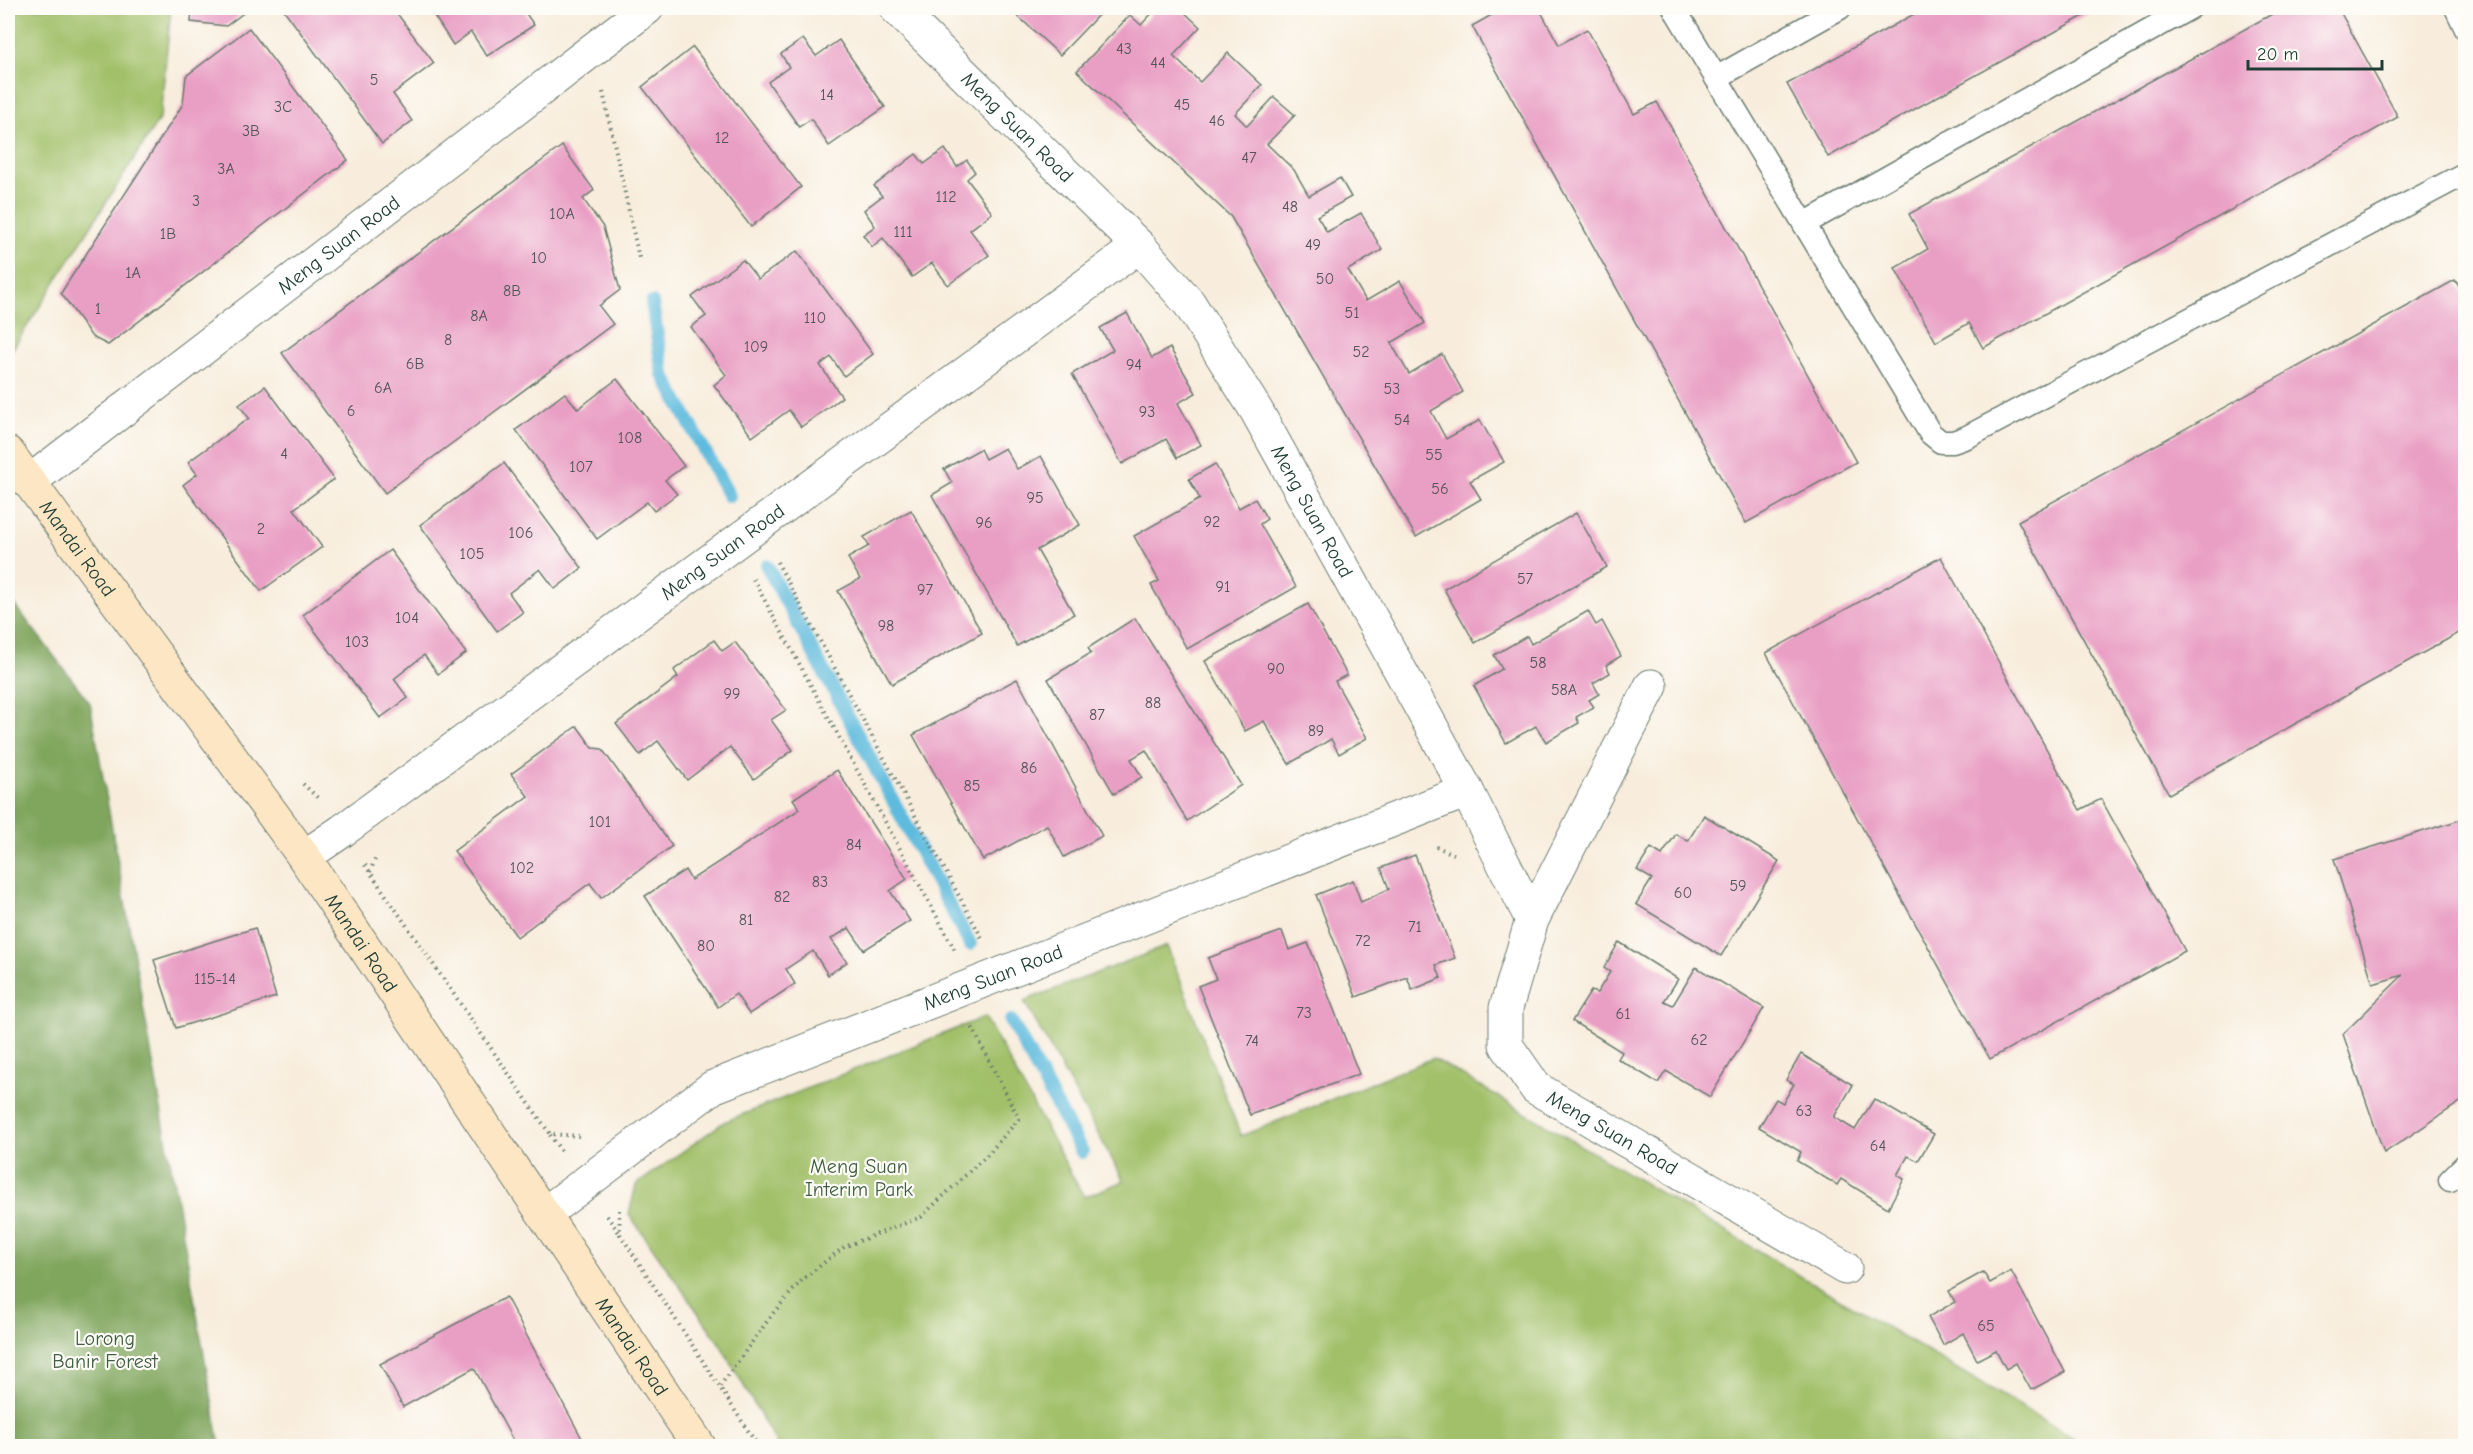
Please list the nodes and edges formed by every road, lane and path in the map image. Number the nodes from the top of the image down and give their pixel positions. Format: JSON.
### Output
{"nodes":[{"id":1,"x":647,"y":8,"type":"edge"},
{"id":2,"x":896,"y":8,"type":"edge"},
{"id":3,"x":1674,"y":8,"type":"edge"},
{"id":4,"x":1840,"y":8,"type":"edge"},
{"id":5,"x":2190,"y":8,"type":"edge"},
{"id":6,"x":2456,"y":8,"type":"edge"},
{"id":7,"x":2466,"y":29,"type":"edge"},
{"id":8,"x":1716,"y":78,"type":"junction"},
{"id":9,"x":601,"y":83,"type":"dead end"},
{"id":10,"x":2466,"y":173,"type":"edge"},
{"id":11,"x":1804,"y":224,"type":"junction"},
{"id":12,"x":1139,"y":246,"type":"junction"},
{"id":13,"x":639,"y":258,"type":"dead end"},
{"id":14,"x":8,"y":453,"type":"edge"},
{"id":15,"x":29,"y":482,"type":"junction"},
{"id":16,"x":775,"y":558,"type":"dead end"},
{"id":17,"x":752,"y":576,"type":"dead end"},
{"id":18,"x":1652,"y":686,"type":"dead end"},
{"id":19,"x":1467,"y":791,"type":"junction"},
{"id":20,"x":342,"y":831,"type":"junction"},
{"id":21,"x":1431,"y":846,"type":"dead end"},
{"id":22,"x":304,"y":857,"type":"junction"},
{"id":23,"x":1458,"y":857,"type":"dead end"},
{"id":24,"x":1532,"y":920,"type":"junction"},
{"id":25,"x":988,"y":950,"type":"dead end"},
{"id":26,"x":955,"y":951,"type":"dead end"},
{"id":27,"x":967,"y":1017,"type":"dead end"},
{"id":28,"x":582,"y":1136,"type":"dead end"},
{"id":29,"x":2466,"y":1164,"type":"edge"},
{"id":30,"x":2458,"y":1182,"type":"edge"},
{"id":31,"x":621,"y":1202,"type":"dead end"},
{"id":32,"x":544,"y":1214,"type":"junction"},
{"id":33,"x":1845,"y":1268,"type":"dead end"},
{"id":34,"x":720,"y":1386,"type":"junction"},
{"id":35,"x":699,"y":1446,"type":"edge"},
{"id":36,"x":758,"y":1446,"type":"edge"}],
"edges":[{"from":1,"to":15,"type":"street","name":"Meng Suan Road"},
{"from":2,"to":12,"type":"street","name":"Meng Suan Road"},
{"from":3,"to":8,"type":"lane"},
{"from":4,"to":8,"type":"lane"},
{"from":5,"to":11,"type":"lane"},
{"from":6,"to":7,"type":"lane"},
{"from":8,"to":11,"type":"lane"},
{"from":9,"to":13,"type":"path"},
{"from":10,"to":11,"type":"lane"},
{"from":12,"to":19,"type":"street","name":"Meng Suan Road"},
{"from":12,"to":20,"type":"street","name":"Meng Suan Road"},
{"from":14,"to":15,"type":"main road","name":"Mandai Road"},
{"from":15,"to":22,"type":"main road","name":"Mandai Road"},
{"from":16,"to":25,"type":"path"},
{"from":17,"to":26,"type":"path"},
{"from":18,"to":24,"type":"street","name":"Meng Suan Road"},
{"from":19,"to":24,"type":"street","name":"Meng Suan Road"},
{"from":19,"to":32,"type":"street","name":"Meng Suan Road"},
{"from":20,"to":22,"type":"street","name":"Meng Suan Road"},
{"from":20,"to":28,"type":"path"},
{"from":21,"to":23,"type":"path"},
{"from":22,"to":32,"type":"main road","name":"Mandai Road"},
{"from":24,"to":33,"type":"street","name":"Meng Suan Road"},
{"from":27,"to":34,"type":"path"},
{"from":29,"to":30,"type":"lane"},
{"from":31,"to":34,"type":"path"},
{"from":32,"to":35,"type":"main road","name":"Mandai Road"},
{"from":34,"to":36,"type":"path"}]}
